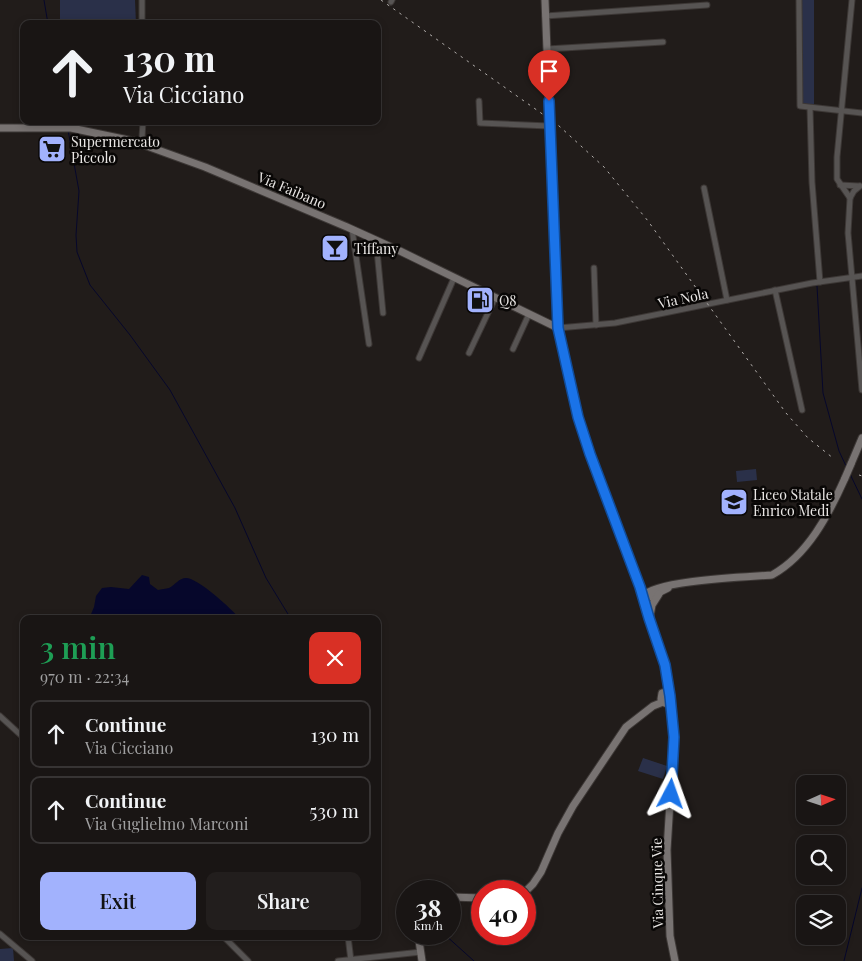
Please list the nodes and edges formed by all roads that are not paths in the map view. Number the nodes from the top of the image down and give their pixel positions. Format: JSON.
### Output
{"nodes":[{"id":1,"x":142,"y":0,"type":"edge"},
{"id":2,"x":545,"y":0,"type":"edge"},
{"id":3,"x":799,"y":0,"type":"edge"},
{"id":4,"x":852,"y":0,"type":"edge"},
{"id":5,"x":707,"y":5,"type":"dead end"},
{"id":6,"x":545,"y":16,"type":"junction"},
{"id":7,"x":142,"y":20,"type":"edge"},
{"id":8,"x":663,"y":42,"type":"dead end"},
{"id":9,"x":547,"y":49,"type":"junction"},
{"id":10,"x":479,"y":101,"type":"dead end"},
{"id":11,"x":810,"y":108,"type":"junction"},
{"id":12,"x":842,"y":111,"type":"junction"},
{"id":13,"x":862,"y":113,"type":"edge"},
{"id":14,"x":143,"y":125,"type":"edge"},
{"id":15,"x":549,"y":126,"type":"junction"},
{"id":16,"x":0,"y":128,"type":"edge"},
{"id":17,"x":140,"y":143,"type":"junction"},
{"id":18,"x":840,"y":185,"type":"junction"},
{"id":19,"x":861,"y":186,"type":"edge"},
{"id":20,"x":704,"y":188,"type":"dead end"},
{"id":21,"x":850,"y":198,"type":"junction"},
{"id":22,"x":352,"y":229,"type":"junction"},
{"id":23,"x":376,"y":240,"type":"junction"},
{"id":24,"x":594,"y":268,"type":"dead end"},
{"id":25,"x":862,"y":276,"type":"edge"},
{"id":26,"x":852,"y":277,"type":"junction"},
{"id":27,"x":454,"y":278,"type":"junction"},
{"id":28,"x":820,"y":282,"type":"junction"},
{"id":29,"x":775,"y":290,"type":"junction"},
{"id":30,"x":495,"y":298,"type":"junction"},
{"id":31,"x":727,"y":300,"type":"junction"},
{"id":32,"x":383,"y":313,"type":"dead end"},
{"id":33,"x":529,"y":314,"type":"junction"},
{"id":34,"x":596,"y":325,"type":"junction"},
{"id":35,"x":558,"y":328,"type":"junction"},
{"id":36,"x":369,"y":344,"type":"dead end"},
{"id":37,"x":513,"y":349,"type":"dead end"},
{"id":38,"x":469,"y":353,"type":"dead end"},
{"id":39,"x":419,"y":358,"type":"dead end"},
{"id":40,"x":862,"y":390,"type":"edge"},
{"id":41,"x":802,"y":410,"type":"dead end"},
{"id":42,"x":862,"y":438,"type":"edge"},
{"id":43,"x":640,"y":587,"type":"junction"},
{"id":44,"x":658,"y":590,"type":"junction"},
{"id":45,"x":643,"y":596,"type":"junction"},
{"id":46,"x":649,"y":618,"type":"junction"},
{"id":47,"x":665,"y":698,"type":"junction"},
{"id":48,"x":0,"y":716,"type":"edge"},
{"id":49,"x":20,"y":734,"type":"edge"},
{"id":50,"x":536,"y":880,"type":"edge"},
{"id":51,"x":0,"y":934,"type":"edge"},
{"id":52,"x":227,"y":940,"type":"edge"},
{"id":53,"x":348,"y":940,"type":"edge"},
{"id":54,"x":420,"y":945,"type":"edge"},
{"id":55,"x":421,"y":952,"type":"junction"},
{"id":56,"x":351,"y":960,"type":"edge"},
{"id":57,"x":32,"y":961,"type":"edge"},
{"id":58,"x":248,"y":961,"type":"edge"},
{"id":59,"x":338,"y":961,"type":"edge"},
{"id":60,"x":422,"y":961,"type":"edge"},
{"id":61,"x":675,"y":961,"type":"edge"}],
"edges":[{"from":1,"to":7,"type":"street"},
{"from":2,"to":6,"type":"street"},
{"from":3,"to":11,"type":"street"},
{"from":4,"to":12,"type":"street"},
{"from":5,"to":6,"type":"street"},
{"from":6,"to":9,"type":"street"},
{"from":8,"to":9,"type":"street"},
{"from":9,"to":15,"type":"street"},
{"from":10,"to":15,"type":"street"},
{"from":11,"to":12,"type":"street"},
{"from":11,"to":28,"type":"street"},
{"from":12,"to":13,"type":"street"},
{"from":12,"to":18,"type":"street"},
{"from":14,"to":17,"type":"street"},
{"from":15,"to":35,"type":"street"},
{"from":16,"to":17,"type":"street","name":"Via Faibano"},
{"from":17,"to":22,"type":"street","name":"Via Faibano"},
{"from":18,"to":19,"type":"street"},
{"from":18,"to":21,"type":"street"},
{"from":19,"to":21,"type":"street"},
{"from":20,"to":31,"type":"street"},
{"from":21,"to":26,"type":"street"},
{"from":22,"to":23,"type":"street","name":"Via Faibano"},
{"from":22,"to":36,"type":"street"},
{"from":23,"to":27,"type":"street","name":"Via Faibano"},
{"from":23,"to":32,"type":"street"},
{"from":24,"to":34,"type":"street"},
{"from":25,"to":26,"type":"street"},
{"from":26,"to":28,"type":"street"},
{"from":26,"to":40,"type":"street"},
{"from":27,"to":30,"type":"street","name":"Via Faibano"},
{"from":27,"to":39,"type":"street"},
{"from":28,"to":29,"type":"street","name":"Via Nola"},
{"from":29,"to":31,"type":"street","name":"Via Nola"},
{"from":29,"to":41,"type":"street"},
{"from":30,"to":33,"type":"street","name":"Via Faibano"},
{"from":30,"to":38,"type":"street"},
{"from":31,"to":34,"type":"street","name":"Via Nola"},
{"from":33,"to":35,"type":"street","name":"Via Faibano"},
{"from":33,"to":37,"type":"street"},
{"from":34,"to":35,"type":"street","name":"Via Nola"},
{"from":35,"to":43,"type":"street"},
{"from":42,"to":44,"type":"street","bridge":true},
{"from":43,"to":44,"type":"street"},
{"from":43,"to":45,"type":"street"},
{"from":44,"to":45,"type":"street"},
{"from":44,"to":46,"type":"street"},
{"from":45,"to":46,"type":"street"},
{"from":46,"to":47,"type":"street"},
{"from":47,"to":50,"type":"street"},
{"from":47,"to":61,"type":"street","name":"Via Cinque Vie"},
{"from":48,"to":49,"type":"street"},
{"from":51,"to":57,"type":"street"},
{"from":52,"to":58,"type":"street"},
{"from":53,"to":56,"type":"street"},
{"from":54,"to":55,"type":"street"},
{"from":55,"to":56,"type":"street"},
{"from":55,"to":60,"type":"street"},
{"from":56,"to":59,"type":"street"}]}
